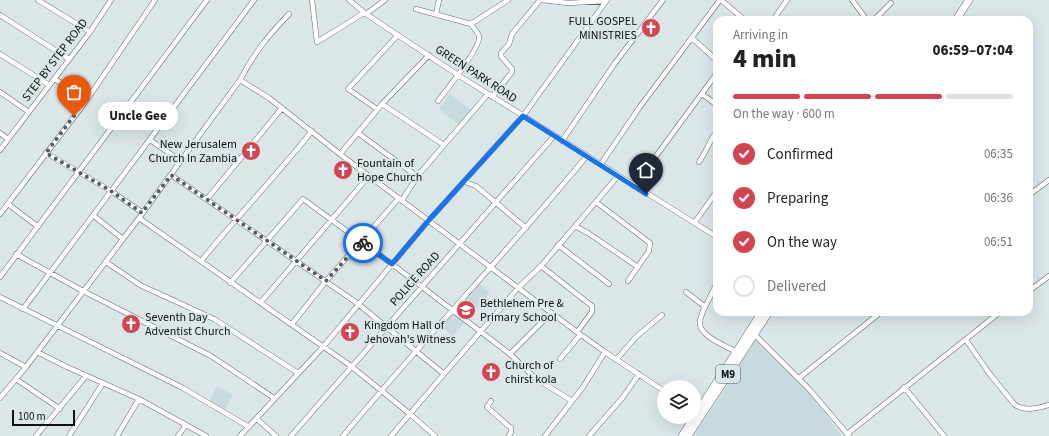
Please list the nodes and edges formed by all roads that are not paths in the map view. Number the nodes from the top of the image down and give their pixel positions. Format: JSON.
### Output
{"nodes":[{"id":1,"x":38,"y":0,"type":"edge"},
{"id":2,"x":103,"y":0,"type":"edge"},
{"id":3,"x":155,"y":0,"type":"edge"},
{"id":4,"x":207,"y":0,"type":"edge"},
{"id":5,"x":254,"y":0,"type":"edge"},
{"id":6,"x":312,"y":0,"type":"edge"},
{"id":7,"x":349,"y":0,"type":"edge"},
{"id":8,"x":385,"y":0,"type":"edge"},
{"id":9,"x":439,"y":0,"type":"edge"},
{"id":10,"x":508,"y":0,"type":"edge"},
{"id":11,"x":541,"y":0,"type":"edge"},
{"id":12,"x":607,"y":0,"type":"edge"},
{"id":13,"x":663,"y":0,"type":"edge"},
{"id":14,"x":721,"y":0,"type":"edge"},
{"id":15,"x":786,"y":0,"type":"edge"},
{"id":16,"x":852,"y":0,"type":"edge"},
{"id":17,"x":968,"y":0,"type":"edge"},
{"id":18,"x":560,"y":1,"type":"edge"},
{"id":19,"x":110,"y":2,"type":"edge"},
{"id":20,"x":891,"y":3,"type":"dead end"},
{"id":21,"x":416,"y":9,"type":"dead end"},
{"id":22,"x":365,"y":13,"type":"junction"},
{"id":23,"x":289,"y":14,"type":"dead end"},
{"id":24,"x":436,"y":14,"type":"junction"},
{"id":25,"x":0,"y":15,"type":"edge"},
{"id":26,"x":740,"y":16,"type":"edge"},
{"id":27,"x":776,"y":16,"type":"edge"},
{"id":28,"x":864,"y":16,"type":"edge"},
{"id":29,"x":878,"y":16,"type":"edge"},
{"id":30,"x":958,"y":16,"type":"edge"},
{"id":31,"x":471,"y":24,"type":"junction"},
{"id":32,"x":90,"y":32,"type":"junction"},
{"id":33,"x":398,"y":35,"type":"junction"},
{"id":34,"x":692,"y":38,"type":"junction"},
{"id":35,"x":0,"y":54,"type":"edge"},
{"id":36,"x":429,"y":55,"type":"junction"},
{"id":37,"x":713,"y":57,"type":"edge"},
{"id":38,"x":69,"y":59,"type":"junction"},
{"id":39,"x":458,"y":75,"type":"junction"},
{"id":40,"x":54,"y":79,"type":"junction"},
{"id":41,"x":713,"y":79,"type":"edge"},
{"id":42,"x":240,"y":80,"type":"junction"},
{"id":43,"x":49,"y":85,"type":"junction"},
{"id":44,"x":0,"y":92,"type":"edge"},
{"id":45,"x":702,"y":94,"type":"junction"},
{"id":46,"x":89,"y":95,"type":"junction"},
{"id":47,"x":490,"y":95,"type":"junction"},
{"id":48,"x":438,"y":101,"type":"dead end"},
{"id":49,"x":713,"y":102,"type":"edge"},
{"id":50,"x":382,"y":104,"type":"junction"},
{"id":51,"x":282,"y":108,"type":"junction"},
{"id":52,"x":377,"y":109,"type":"junction"},
{"id":53,"x":29,"y":112,"type":"junction"},
{"id":54,"x":523,"y":116,"type":"junction"},
{"id":55,"x":312,"y":132,"type":"junction"},
{"id":56,"x":0,"y":133,"type":"edge"},
{"id":57,"x":358,"y":134,"type":"junction"},
{"id":58,"x":554,"y":136,"type":"junction"},
{"id":59,"x":713,"y":136,"type":"edge"},
{"id":60,"x":8,"y":139,"type":"junction"},
{"id":61,"x":150,"y":140,"type":"junction"},
{"id":62,"x":562,"y":141,"type":"junction"},
{"id":63,"x":444,"y":145,"type":"junction"},
{"id":64,"x":0,"y":150,"type":"edge"},
{"id":65,"x":46,"y":153,"type":"junction"},
{"id":66,"x":340,"y":154,"type":"junction"},
{"id":67,"x":587,"y":156,"type":"junction"},
{"id":68,"x":181,"y":161,"type":"junction"},
{"id":69,"x":700,"y":162,"type":"dead end"},
{"id":70,"x":601,"y":164,"type":"junction"},
{"id":71,"x":79,"y":172,"type":"junction"},
{"id":72,"x":171,"y":175,"type":"junction"},
{"id":73,"x":369,"y":176,"type":"junction"},
{"id":74,"x":618,"y":176,"type":"junction"},
{"id":75,"x":418,"y":177,"type":"junction"},
{"id":76,"x":1049,"y":180,"type":"edge"},
{"id":77,"x":465,"y":182,"type":"junction"},
{"id":78,"x":634,"y":186,"type":"junction"},
{"id":79,"x":111,"y":191,"type":"junction"},
{"id":80,"x":1033,"y":192,"type":"edge"},
{"id":81,"x":713,"y":197,"type":"edge"},
{"id":82,"x":207,"y":199,"type":"junction"},
{"id":83,"x":401,"y":199,"type":"junction"},
{"id":84,"x":496,"y":202,"type":"junction"},
{"id":85,"x":596,"y":202,"type":"junction"},
{"id":86,"x":8,"y":204,"type":"junction"},
{"id":87,"x":142,"y":213,"type":"junction"},
{"id":88,"x":0,"y":214,"type":"edge"},
{"id":89,"x":94,"y":216,"type":"junction"},
{"id":90,"x":139,"y":218,"type":"junction"},
{"id":91,"x":236,"y":219,"type":"junction"},
{"id":92,"x":333,"y":220,"type":"junction"},
{"id":93,"x":429,"y":220,"type":"junction"},
{"id":94,"x":695,"y":222,"type":"junction"},
{"id":95,"x":38,"y":226,"type":"junction"},
{"id":96,"x":574,"y":226,"type":"junction"},
{"id":97,"x":526,"y":228,"type":"junction"},
{"id":98,"x":713,"y":233,"type":"edge"},
{"id":99,"x":123,"y":239,"type":"junction"},
{"id":100,"x":267,"y":240,"type":"junction"},
{"id":101,"x":361,"y":242,"type":"junction"},
{"id":102,"x":460,"y":244,"type":"junction"},
{"id":103,"x":558,"y":245,"type":"junction"},
{"id":104,"x":16,"y":254,"type":"junction"},
{"id":105,"x":201,"y":261,"type":"junction"},
{"id":106,"x":297,"y":261,"type":"junction"},
{"id":107,"x":106,"y":262,"type":"junction"},
{"id":108,"x":392,"y":264,"type":"junction"},
{"id":109,"x":541,"y":266,"type":"junction"},
{"id":110,"x":638,"y":267,"type":"junction"},
{"id":111,"x":490,"y":268,"type":"junction"},
{"id":112,"x":50,"y":272,"type":"junction"},
{"id":113,"x":0,"y":277,"type":"edge"},
{"id":114,"x":1048,"y":278,"type":"edge"},
{"id":115,"x":628,"y":280,"type":"dead end"},
{"id":116,"x":326,"y":281,"type":"junction"},
{"id":117,"x":230,"y":282,"type":"junction"},
{"id":118,"x":609,"y":284,"type":"dead end"},
{"id":119,"x":421,"y":287,"type":"junction"},
{"id":120,"x":518,"y":288,"type":"junction"},
{"id":121,"x":1033,"y":288,"type":"edge"},
{"id":122,"x":83,"y":291,"type":"junction"},
{"id":123,"x":713,"y":291,"type":"edge"},
{"id":124,"x":686,"y":292,"type":"dead end"},
{"id":125,"x":0,"y":298,"type":"edge"},
{"id":126,"x":261,"y":302,"type":"junction"},
{"id":127,"x":357,"y":303,"type":"junction"},
{"id":128,"x":23,"y":309,"type":"junction"},
{"id":129,"x":704,"y":309,"type":"junction"},
{"id":130,"x":452,"y":311,"type":"junction"},
{"id":131,"x":551,"y":313,"type":"junction"},
{"id":132,"x":662,"y":315,"type":"dead end"},
{"id":133,"x":760,"y":316,"type":"edge"},
{"id":134,"x":766,"y":316,"type":"edge"},
{"id":135,"x":876,"y":316,"type":"edge"},
{"id":136,"x":995,"y":316,"type":"edge"},
{"id":137,"x":292,"y":324,"type":"junction"},
{"id":138,"x":56,"y":326,"type":"junction"},
{"id":139,"x":386,"y":326,"type":"junction"},
{"id":140,"x":480,"y":332,"type":"junction"},
{"id":141,"x":753,"y":332,"type":"junction"},
{"id":142,"x":578,"y":334,"type":"junction"},
{"id":143,"x":966,"y":340,"type":"junction"},
{"id":144,"x":323,"y":346,"type":"junction"},
{"id":145,"x":416,"y":351,"type":"junction"},
{"id":146,"x":37,"y":352,"type":"junction"},
{"id":147,"x":605,"y":352,"type":"junction"},
{"id":148,"x":737,"y":352,"type":"junction"},
{"id":149,"x":0,"y":353,"type":"edge"},
{"id":150,"x":510,"y":354,"type":"junction"},
{"id":151,"x":560,"y":360,"type":"dead end"},
{"id":152,"x":616,"y":360,"type":"junction"},
{"id":153,"x":351,"y":366,"type":"junction"},
{"id":154,"x":26,"y":367,"type":"junction"},
{"id":155,"x":298,"y":372,"type":"junction"},
{"id":156,"x":726,"y":372,"type":"junction"},
{"id":157,"x":444,"y":374,"type":"junction"},
{"id":158,"x":639,"y":374,"type":"junction"},
{"id":159,"x":86,"y":376,"type":"junction"},
{"id":160,"x":799,"y":378,"type":"junction"},
{"id":161,"x":16,"y":379,"type":"junction"},
{"id":162,"x":103,"y":383,"type":"junction"},
{"id":163,"x":657,"y":386,"type":"edge"},
{"id":164,"x":904,"y":387,"type":"junction"},
{"id":165,"x":381,"y":390,"type":"junction"},
{"id":166,"x":0,"y":398,"type":"edge"},
{"id":167,"x":274,"y":398,"type":"junction"},
{"id":168,"x":139,"y":399,"type":"junction"},
{"id":169,"x":491,"y":401,"type":"dead end"},
{"id":170,"x":572,"y":401,"type":"junction"},
{"id":171,"x":701,"y":405,"type":"edge"},
{"id":172,"x":1049,"y":405,"type":"edge"},
{"id":173,"x":60,"y":409,"type":"junction"},
{"id":174,"x":410,"y":414,"type":"junction"},
{"id":175,"x":256,"y":418,"type":"junction"},
{"id":176,"x":689,"y":424,"type":"edge"},
{"id":177,"x":186,"y":425,"type":"junction"},
{"id":178,"x":249,"y":427,"type":"junction"},
{"id":179,"x":433,"y":435,"type":"edge"},
{"id":180,"x":848,"y":435,"type":"edge"},
{"id":181,"x":36,"y":436,"type":"edge"},
{"id":182,"x":69,"y":436,"type":"edge"},
{"id":183,"x":117,"y":436,"type":"edge"},
{"id":184,"x":178,"y":436,"type":"edge"},
{"id":185,"x":206,"y":436,"type":"edge"},
{"id":186,"x":240,"y":436,"type":"edge"},
{"id":187,"x":276,"y":436,"type":"edge"},
{"id":188,"x":291,"y":436,"type":"edge"},
{"id":189,"x":343,"y":436,"type":"edge"},
{"id":190,"x":391,"y":436,"type":"edge"},
{"id":191,"x":509,"y":436,"type":"edge"},
{"id":192,"x":545,"y":436,"type":"edge"},
{"id":193,"x":589,"y":436,"type":"edge"},
{"id":194,"x":682,"y":436,"type":"edge"},
{"id":195,"x":688,"y":436,"type":"edge"},
{"id":196,"x":944,"y":436,"type":"edge"}],
"edges":[{"from":1,"to":32,"type":"street"},
{"from":2,"to":19,"type":"street"},
{"from":3,"to":46,"type":"street"},
{"from":4,"to":71,"type":"street"},
{"from":5,"to":61,"type":"street"},
{"from":6,"to":22,"type":"street"},
{"from":7,"to":22,"type":"street","name":"GREEN PARK ROAD"},
{"from":8,"to":22,"type":"street"},
{"from":9,"to":24,"type":"street"},
{"from":10,"to":31,"type":"street"},
{"from":11,"to":18,"type":"street"},
{"from":11,"to":47,"type":"street"},
{"from":12,"to":18,"type":"street"},
{"from":12,"to":54,"type":"street"},
{"from":13,"to":62,"type":"street"},
{"from":14,"to":26,"type":"street"},
{"from":14,"to":34,"type":"street"},
{"from":15,"to":27,"type":"street"},
{"from":16,"to":28,"type":"street"},
{"from":17,"to":30,"type":"main road"},
{"from":19,"to":32,"type":"street","name":"STEP BY STEP ROAD"},
{"from":20,"to":29,"type":"street"},
{"from":21,"to":24,"type":"street"},
{"from":22,"to":33,"type":"street","name":"GREEN PARK ROAD"},
{"from":23,"to":42,"type":"street"},
{"from":24,"to":31,"type":"street"},
{"from":25,"to":38,"type":"street"},
{"from":31,"to":39,"type":"street"},
{"from":32,"to":38,"type":"street","name":"STEP BY STEP ROAD"},
{"from":33,"to":36,"type":"street","name":"GREEN PARK ROAD"},
{"from":33,"to":52,"type":"street"},
{"from":34,"to":37,"type":"street"},
{"from":34,"to":70,"type":"street"},
{"from":35,"to":43,"type":"street"},
{"from":36,"to":39,"type":"street","name":"GREEN PARK ROAD"},
{"from":36,"to":50,"type":"street"},
{"from":38,"to":40,"type":"street","name":"STEP BY STEP ROAD"},
{"from":39,"to":47,"type":"street","name":"GREEN PARK ROAD"},
{"from":39,"to":48,"type":"street"},
{"from":40,"to":43,"type":"street","name":"STEP BY STEP ROAD"},
{"from":40,"to":46,"type":"street"},
{"from":41,"to":45,"type":"street"},
{"from":42,"to":51,"type":"street"},
{"from":42,"to":68,"type":"street"},
{"from":43,"to":53,"type":"street","name":"STEP BY STEP ROAD"},
{"from":44,"to":53,"type":"street"},
{"from":45,"to":49,"type":"street"},
{"from":45,"to":78,"type":"street"},
{"from":46,"to":65,"type":"street"},
{"from":47,"to":54,"type":"street","name":"GREEN PARK ROAD"},
{"from":47,"to":63,"type":"street"},
{"from":50,"to":52,"type":"street"},
{"from":50,"to":63,"type":"street"},
{"from":51,"to":55,"type":"street"},
{"from":51,"to":82,"type":"street"},
{"from":52,"to":57,"type":"street"},
{"from":53,"to":60,"type":"street","name":"STEP BY STEP ROAD"},
{"from":54,"to":58,"type":"street","name":"GREEN PARK ROAD"},
{"from":54,"to":77,"type":"street"},
{"from":55,"to":66,"type":"street"},
{"from":55,"to":91,"type":"street"},
{"from":56,"to":60,"type":"street"},
{"from":57,"to":66,"type":"street"},
{"from":57,"to":75,"type":"street"},
{"from":58,"to":62,"type":"street","name":"GREEN PARK ROAD"},
{"from":58,"to":84,"type":"street","name":"POLICE ROAD"},
{"from":59,"to":69,"type":"street"},
{"from":60,"to":64,"type":"street","name":"STEP BY STEP ROAD"},
{"from":61,"to":68,"type":"street"},
{"from":61,"to":79,"type":"street"},
{"from":62,"to":67,"type":"street","name":"GREEN PARK ROAD"},
{"from":63,"to":75,"type":"street"},
{"from":65,"to":71,"type":"street"},
{"from":65,"to":86,"type":"street"},
{"from":66,"to":73,"type":"street"},
{"from":67,"to":70,"type":"street","name":"GREEN PARK ROAD"},
{"from":67,"to":97,"type":"street"},
{"from":68,"to":72,"type":"street"},
{"from":70,"to":74,"type":"street","name":"GREEN PARK ROAD"},
{"from":71,"to":79,"type":"street"},
{"from":71,"to":95,"type":"street"},
{"from":72,"to":82,"type":"street"},
{"from":72,"to":87,"type":"street"},
{"from":73,"to":83,"type":"street"},
{"from":73,"to":92,"type":"street"},
{"from":74,"to":78,"type":"street","name":"GREEN PARK ROAD"},
{"from":74,"to":85,"type":"street"},
{"from":75,"to":83,"type":"street"},
{"from":76,"to":80,"type":"street"},
{"from":77,"to":84,"type":"street"},
{"from":77,"to":93,"type":"street"},
{"from":78,"to":94,"type":"street","name":"GREEN PARK ROAD"},
{"from":79,"to":87,"type":"street"},
{"from":79,"to":89,"type":"street"},
{"from":81,"to":94,"type":"street"},
{"from":82,"to":91,"type":"street"},
{"from":83,"to":93,"type":"street"},
{"from":83,"to":101,"type":"street"},
{"from":84,"to":97,"type":"street"},
{"from":84,"to":102,"type":"street","name":"POLICE ROAD"},
{"from":85,"to":96,"type":"street"},
{"from":85,"to":110,"type":"street"},
{"from":86,"to":88,"type":"street"},
{"from":86,"to":95,"type":"street"},
{"from":87,"to":90,"type":"street"},
{"from":89,"to":99,"type":"street"},
{"from":89,"to":112,"type":"street"},
{"from":90,"to":99,"type":"street"},
{"from":90,"to":105,"type":"street"},
{"from":91,"to":100,"type":"street"},
{"from":91,"to":105,"type":"street"},
{"from":92,"to":100,"type":"street"},
{"from":92,"to":101,"type":"street"},
{"from":92,"to":106,"type":"street"},
{"from":93,"to":102,"type":"street"},
{"from":93,"to":108,"type":"street"},
{"from":94,"to":98,"type":"street","name":"GREEN PARK ROAD"},
{"from":95,"to":104,"type":"street"},
{"from":96,"to":103,"type":"street"},
{"from":96,"to":110,"type":"street"},
{"from":97,"to":111,"type":"street"},
{"from":99,"to":107,"type":"street"},
{"from":100,"to":106,"type":"street"},
{"from":100,"to":117,"type":"street"},
{"from":101,"to":108,"type":"street"},
{"from":101,"to":116,"type":"street"},
{"from":102,"to":111,"type":"street"},
{"from":102,"to":119,"type":"street","name":"POLICE ROAD"},
{"from":103,"to":109,"type":"street"},
{"from":103,"to":118,"type":"street"},
{"from":104,"to":112,"type":"street"},
{"from":104,"to":113,"type":"street"},
{"from":105,"to":117,"type":"street"},
{"from":106,"to":116,"type":"street"},
{"from":106,"to":126,"type":"street"},
{"from":107,"to":122,"type":"street"},
{"from":107,"to":155,"type":"street"},
{"from":108,"to":119,"type":"street"},
{"from":108,"to":127,"type":"street"},
{"from":109,"to":120,"type":"street"},
{"from":109,"to":142,"type":"street"},
{"from":110,"to":115,"type":"street"},
{"from":111,"to":120,"type":"street"},
{"from":111,"to":130,"type":"street"},
{"from":112,"to":122,"type":"street"},
{"from":112,"to":128,"type":"street"},
{"from":114,"to":121,"type":"street"},
{"from":116,"to":127,"type":"street"},
{"from":116,"to":137,"type":"street"},
{"from":117,"to":126,"type":"street"},
{"from":119,"to":130,"type":"street"},
{"from":119,"to":139,"type":"street","name":"POLICE ROAD"},
{"from":120,"to":131,"type":"street"},
{"from":120,"to":140,"type":"street"},
{"from":122,"to":138,"type":"street"},
{"from":122,"to":167,"type":"street"},
{"from":123,"to":129,"type":"street"},
{"from":124,"to":129,"type":"street"},
{"from":125,"to":128,"type":"street"},
{"from":126,"to":137,"type":"street"},
{"from":127,"to":139,"type":"street"},
{"from":127,"to":144,"type":"street"},
{"from":128,"to":138,"type":"street"},
{"from":129,"to":148,"type":"street"},
{"from":130,"to":140,"type":"street"},
{"from":130,"to":145,"type":"street"},
{"from":131,"to":142,"type":"street"},
{"from":131,"to":150,"type":"street"},
{"from":132,"to":152,"type":"street"},
{"from":133,"to":141,"type":"main road","number":"M9"},
{"from":134,"to":141,"type":"main road","number":"M9"},
{"from":135,"to":160,"type":"street"},
{"from":136,"to":143,"type":"street"},
{"from":137,"to":144,"type":"street"},
{"from":138,"to":146,"type":"street"},
{"from":138,"to":178,"type":"street"},
{"from":139,"to":145,"type":"street"},
{"from":139,"to":153,"type":"street","name":"POLICE ROAD"},
{"from":140,"to":150,"type":"street"},
{"from":140,"to":157,"type":"street"},
{"from":141,"to":148,"type":"main road","number":"M9"},
{"from":141,"to":156,"type":"main road","number":"M9"},
{"from":141,"to":160,"type":"street"},
{"from":142,"to":147,"type":"street"},
{"from":142,"to":151,"type":"street"},
{"from":143,"to":164,"type":"street"},
{"from":143,"to":172,"type":"street"},
{"from":144,"to":153,"type":"street"},
{"from":144,"to":155,"type":"street"},
{"from":145,"to":157,"type":"street"},
{"from":145,"to":165,"type":"street"},
{"from":146,"to":154,"type":"street"},
{"from":146,"to":159,"type":"street"},
{"from":147,"to":152,"type":"street"},
{"from":147,"to":170,"type":"street"},
{"from":148,"to":156,"type":"main road","number":"M9"},
{"from":149,"to":154,"type":"street"},
{"from":150,"to":170,"type":"street"},
{"from":152,"to":158,"type":"street"},
{"from":153,"to":165,"type":"street"},
{"from":153,"to":188,"type":"street","name":"POLICE ROAD"},
{"from":154,"to":161,"type":"street"},
{"from":155,"to":167,"type":"street"},
{"from":156,"to":171,"type":"main road","number":"M9"},
{"from":156,"to":195,"type":"main road","number":"M9"},
{"from":157,"to":174,"type":"street"},
{"from":158,"to":163,"type":"street"},
{"from":158,"to":193,"type":"street"},
{"from":159,"to":162,"type":"street"},
{"from":159,"to":173,"type":"street"},
{"from":160,"to":180,"type":"street"},
{"from":161,"to":166,"type":"street"},
{"from":161,"to":173,"type":"street"},
{"from":162,"to":168,"type":"street"},
{"from":162,"to":182,"type":"street"},
{"from":164,"to":180,"type":"street"},
{"from":164,"to":196,"type":"street"},
{"from":165,"to":174,"type":"street"},
{"from":165,"to":189,"type":"street"},
{"from":167,"to":175,"type":"street"},
{"from":168,"to":177,"type":"street"},
{"from":168,"to":183,"type":"street"},
{"from":169,"to":191,"type":"street"},
{"from":170,"to":192,"type":"street"},
{"from":173,"to":181,"type":"street"},
{"from":174,"to":179,"type":"street"},
{"from":174,"to":190,"type":"street"},
{"from":175,"to":178,"type":"street"},
{"from":175,"to":187,"type":"street"},
{"from":176,"to":194,"type":"main road","number":"M9"},
{"from":177,"to":184,"type":"street"},
{"from":177,"to":185,"type":"street"},
{"from":178,"to":186,"type":"street"}]}
